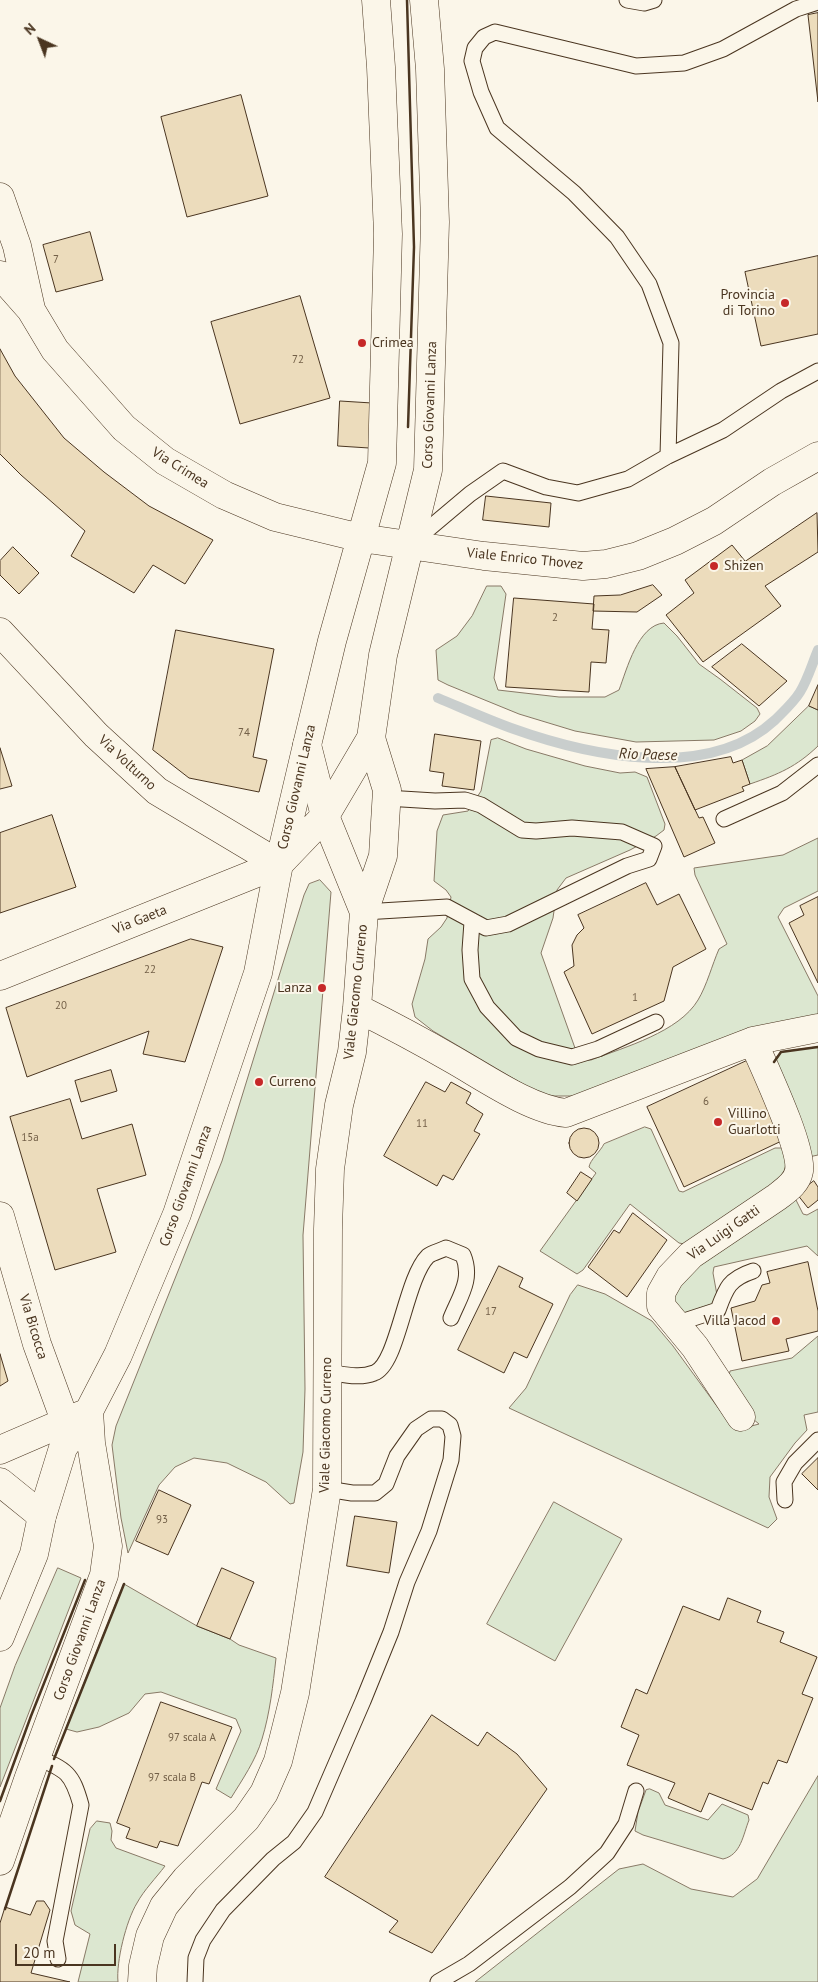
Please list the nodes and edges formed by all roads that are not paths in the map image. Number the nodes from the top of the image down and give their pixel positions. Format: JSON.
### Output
{"nodes":[{"id":1,"x":376,"y":0,"type":"edge"},
{"id":2,"x":424,"y":0,"type":"edge"},
{"id":3,"x":627,"y":0,"type":"edge"},
{"id":4,"x":654,"y":0,"type":"edge"},
{"id":5,"x":818,"y":2,"type":"edge"},
{"id":6,"x":0,"y":197,"type":"edge"},
{"id":7,"x":0,"y":275,"type":"edge"},
{"id":8,"x":31,"y":310,"type":"junction"},
{"id":9,"x":818,"y":371,"type":"edge"},
{"id":10,"x":668,"y":456,"type":"junction"},
{"id":11,"x":818,"y":456,"type":"edge"},
{"id":12,"x":385,"y":541,"type":"junction"},
{"id":13,"x":0,"y":632,"type":"edge"},
{"id":14,"x":371,"y":738,"type":"junction"},
{"id":15,"x":307,"y":745,"type":"junction"},
{"id":16,"x":818,"y":765,"type":"edge"},
{"id":17,"x":386,"y":798,"type":"junction"},
{"id":18,"x":325,"y":816,"type":"junction"},
{"id":19,"x":724,"y":819,"type":"dead end"},
{"id":20,"x":279,"y":864,"type":"junction"},
{"id":21,"x":364,"y":912,"type":"junction"},
{"id":22,"x":472,"y":922,"type":"junction"},
{"id":23,"x":0,"y":976,"type":"edge"},
{"id":24,"x":357,"y":1008,"type":"junction"},
{"id":25,"x":656,"y":1022,"type":"dead end"},
{"id":26,"x":818,"y":1028,"type":"edge"},
{"id":27,"x":753,"y":1040,"type":"junction"},
{"id":28,"x":0,"y":1216,"type":"edge"},
{"id":29,"x":753,"y":1271,"type":"dead end"},
{"id":30,"x":451,"y":1318,"type":"dead end"},
{"id":31,"x":675,"y":1324,"type":"junction"},
{"id":32,"x":328,"y":1372,"type":"junction"},
{"id":33,"x":741,"y":1417,"type":"dead end"},
{"id":34,"x":75,"y":1423,"type":"junction"},
{"id":35,"x":818,"y":1440,"type":"edge"},
{"id":36,"x":0,"y":1450,"type":"edge"},
{"id":37,"x":0,"y":1482,"type":"edge"},
{"id":38,"x":327,"y":1489,"type":"junction"},
{"id":39,"x":785,"y":1500,"type":"dead end"},
{"id":40,"x":42,"y":1516,"type":"junction"},
{"id":41,"x":0,"y":1637,"type":"edge"},
{"id":42,"x":36,"y":1757,"type":"junction"},
{"id":43,"x":636,"y":1791,"type":"dead end"},
{"id":44,"x":0,"y":1861,"type":"edge"},
{"id":45,"x":58,"y":1959,"type":"dead end"},
{"id":46,"x":142,"y":1982,"type":"edge"},
{"id":47,"x":195,"y":1982,"type":"edge"},
{"id":48,"x":438,"y":1982,"type":"edge"}],
"edges":[{"from":1,"to":12,"type":"street","name":"Corso Giovanni Lanza"},
{"from":2,"to":12,"type":"street","name":"Corso Giovanni Lanza"},
{"from":3,"to":4,"type":"lane"},
{"from":5,"to":10,"type":"lane"},
{"from":6,"to":8,"type":"street"},
{"from":7,"to":8,"type":"street"},
{"from":8,"to":12,"type":"street","name":"Via Crimea"},
{"from":9,"to":10,"type":"lane"},
{"from":10,"to":12,"type":"lane"},
{"from":11,"to":12,"type":"street","name":"Viale Enrico Thovez"},
{"from":12,"to":14,"type":"street","name":"Corso Giovanni Lanza"},
{"from":12,"to":15,"type":"street","name":"Corso Giovanni Lanza"},
{"from":13,"to":20,"type":"street","name":"Via Volturno"},
{"from":14,"to":17,"type":"street","name":"Viale Giacomo Curreno"},
{"from":14,"to":18,"type":"street","name":"Corso Giovanni Lanza"},
{"from":15,"to":18,"type":"street","name":"Viale Giacomo Curreno"},
{"from":15,"to":20,"type":"street","name":"Corso Giovanni Lanza"},
{"from":16,"to":19,"type":"lane"},
{"from":17,"to":21,"type":"street","name":"Viale Giacomo Curreno"},
{"from":17,"to":22,"type":"lane"},
{"from":18,"to":20,"type":"street","name":"Corso Giovanni Lanza"},
{"from":18,"to":21,"type":"street","name":"Viale Giacomo Curreno"},
{"from":20,"to":23,"type":"street","name":"Via Gaeta"},
{"from":20,"to":34,"type":"street","name":"Corso Giovanni Lanza"},
{"from":21,"to":22,"type":"lane"},
{"from":21,"to":24,"type":"street","name":"Viale Giacomo Curreno"},
{"from":22,"to":25,"type":"lane"},
{"from":24,"to":27,"type":"street"},
{"from":24,"to":32,"type":"street","name":"Viale Giacomo Curreno"},
{"from":26,"to":27,"type":"street"},
{"from":27,"to":31,"type":"street","name":"Via Luigi Gatti"},
{"from":28,"to":34,"type":"street","name":"Via Bicocca"},
{"from":29,"to":31,"type":"lane"},
{"from":30,"to":32,"type":"lane"},
{"from":31,"to":33,"type":"street","name":"Via Luigi Gatti"},
{"from":32,"to":38,"type":"street","name":"Viale Giacomo Curreno"},
{"from":34,"to":36,"type":"street"},
{"from":34,"to":40,"type":"street","name":"Corso Giovanni Lanza"},
{"from":34,"to":42,"type":"street","name":"Corso Giovanni Lanza"},
{"from":35,"to":39,"type":"lane"},
{"from":37,"to":40,"type":"street"},
{"from":38,"to":46,"type":"street","name":"Viale Giacomo Curreno"},
{"from":38,"to":47,"type":"lane"},
{"from":40,"to":41,"type":"street","name":"Corso Giovanni Lanza"},
{"from":42,"to":44,"type":"street","name":"Corso Giovanni Lanza"},
{"from":42,"to":45,"type":"lane"},
{"from":43,"to":48,"type":"lane"}]}
